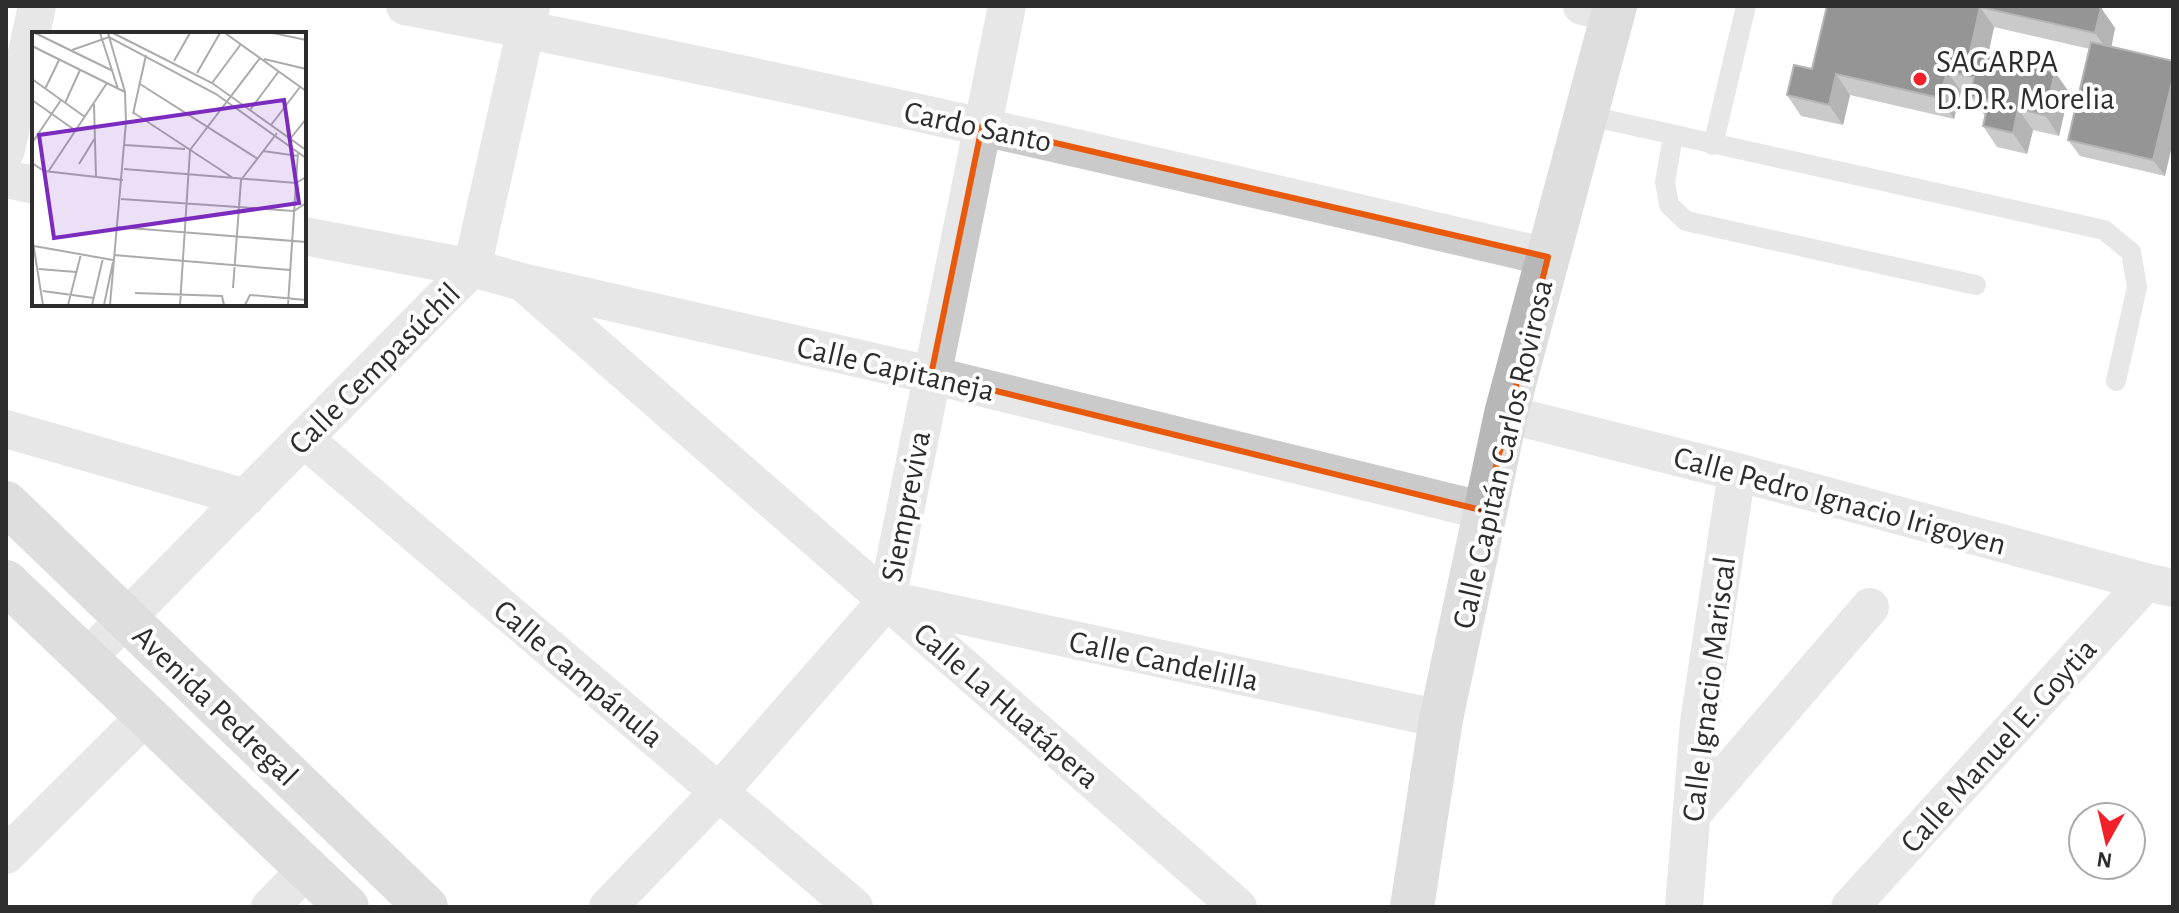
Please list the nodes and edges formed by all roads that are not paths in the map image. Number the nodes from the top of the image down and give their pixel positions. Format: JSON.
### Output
{"nodes":[{"id":1,"x":37,"y":6,"type":"edge"},
{"id":2,"x":405,"y":6,"type":"edge"},
{"id":3,"x":1007,"y":6,"type":"edge"},
{"id":4,"x":1746,"y":6,"type":"edge"},
{"id":5,"x":1603,"y":8,"type":"edge"},
{"id":6,"x":528,"y":18,"type":"edge"},
{"id":7,"x":1585,"y":115,"type":"junction"},
{"id":8,"x":982,"y":126,"type":"junction"},
{"id":9,"x":1673,"y":136,"type":"junction"},
{"id":10,"x":1713,"y":145,"type":"junction"},
{"id":11,"x":6,"y":150,"type":"edge"},
{"id":12,"x":6,"y":179,"type":"edge"},
{"id":13,"x":32,"y":185,"type":"edge"},
{"id":14,"x":306,"y":236,"type":"edge"},
{"id":15,"x":1548,"y":257,"type":"junction"},
{"id":16,"x":472,"y":268,"type":"junction"},
{"id":17,"x":522,"y":282,"type":"junction"},
{"id":18,"x":1976,"y":285,"type":"dead end"},
{"id":19,"x":931,"y":375,"type":"junction"},
{"id":20,"x":2116,"y":381,"type":"dead end"},
{"id":21,"x":1506,"y":414,"type":"junction"},
{"id":22,"x":6,"y":429,"type":"edge"},
{"id":23,"x":304,"y":439,"type":"junction"},
{"id":24,"x":1737,"y":472,"type":"junction"},
{"id":25,"x":246,"y":498,"type":"junction"},
{"id":26,"x":6,"y":503,"type":"edge"},
{"id":27,"x":1485,"y":511,"type":"junction"},
{"id":28,"x":6,"y":582,"type":"edge"},
{"id":29,"x":2160,"y":585,"type":"edge"},
{"id":30,"x":887,"y":600,"type":"junction"},
{"id":31,"x":1870,"y":607,"type":"dead end"},
{"id":32,"x":127,"y":619,"type":"junction"},
{"id":33,"x":86,"y":659,"type":"junction"},
{"id":34,"x":146,"y":716,"type":"junction"},
{"id":35,"x":1441,"y":719,"type":"junction"},
{"id":36,"x":719,"y":792,"type":"junction"},
{"id":37,"x":1692,"y":814,"type":"junction"},
{"id":38,"x":6,"y":855,"type":"edge"},
{"id":39,"x":308,"y":868,"type":"junction"},
{"id":40,"x":1857,"y":905,"type":"edge"},
{"id":41,"x":270,"y":907,"type":"edge"},
{"id":42,"x":347,"y":907,"type":"edge"},
{"id":43,"x":426,"y":907,"type":"edge"},
{"id":44,"x":608,"y":907,"type":"edge"},
{"id":45,"x":854,"y":907,"type":"edge"},
{"id":46,"x":1238,"y":907,"type":"edge"},
{"id":47,"x":1412,"y":907,"type":"edge"},
{"id":48,"x":1684,"y":907,"type":"edge"}],
"edges":[{"from":1,"to":11,"type":"street"},
{"from":2,"to":6,"type":"street","name":"Cardo Santo"},
{"from":3,"to":8,"type":"street","name":"Siempreviva"},
{"from":4,"to":10,"type":"lane"},
{"from":5,"to":7,"type":"street","name":"Calle Capitán Carlos Rovirosa"},
{"from":6,"to":8,"type":"street","name":"Cardo Santo"},
{"from":6,"to":16,"type":"street","name":"Calle Cempasúchil"},
{"from":7,"to":9,"type":"lane"},
{"from":7,"to":15,"type":"street","name":"Calle Capitán Carlos Rovirosa"},
{"from":8,"to":15,"type":"street","name":"Cardo Santo"},
{"from":8,"to":19,"type":"street","name":"Siempreviva"},
{"from":9,"to":10,"type":"lane"},
{"from":9,"to":18,"type":"lane"},
{"from":10,"to":20,"type":"lane"},
{"from":12,"to":13,"type":"street"},
{"from":14,"to":16,"type":"street","name":"Calle Capitaneja"},
{"from":15,"to":21,"type":"street","name":"Calle Capitán Carlos Rovirosa"},
{"from":16,"to":17,"type":"street","name":"Calle Capitaneja"},
{"from":16,"to":23,"type":"street","name":"Calle Cempasúchil"},
{"from":17,"to":19,"type":"street","name":"Calle Capitaneja"},
{"from":17,"to":30,"type":"street","name":"Calle La Huatápera"},
{"from":19,"to":27,"type":"street","name":"Calle Capitaneja"},
{"from":19,"to":30,"type":"street","name":"Siempreviva"},
{"from":21,"to":24,"type":"street","name":"Calle Pedro Ignacio Irigoyen"},
{"from":21,"to":27,"type":"street","name":"Calle Capitán Carlos Rovirosa"},
{"from":22,"to":25,"type":"street"},
{"from":23,"to":25,"type":"street","name":"Calle Cempasúchil"},
{"from":23,"to":36,"type":"street","name":"Calle Campánula"},
{"from":24,"to":29,"type":"street","name":"Calle Pedro Ignacio Irigoyen"},
{"from":24,"to":37,"type":"street","name":"Calle Ignacio Mariscal"},
{"from":25,"to":32,"type":"street","name":"Calle Cempasúchil"},
{"from":26,"to":32,"type":"street","name":"Avenida Pedregal"},
{"from":27,"to":35,"type":"street","name":"Calle Capitán Carlos Rovirosa"},
{"from":28,"to":33,"type":"street","name":"Avenida Pedregal"},
{"from":29,"to":40,"type":"street","name":"Calle Manuel E. Goytia"},
{"from":30,"to":35,"type":"street","name":"Calle Candelilla"},
{"from":30,"to":36,"type":"street","name":"Siempreviva"},
{"from":30,"to":46,"type":"street","name":"Calle La Huatápera"},
{"from":31,"to":37,"type":"street"},
{"from":32,"to":33,"type":"street","name":"Calle Cempasúchil"},
{"from":32,"to":43,"type":"street","name":"Avenida Pedregal"},
{"from":33,"to":34,"type":"street","name":"Avenida Pedregal"},
{"from":34,"to":38,"type":"street"},
{"from":34,"to":39,"type":"street","name":"Avenida Pedregal"},
{"from":35,"to":47,"type":"street","name":"Calle Capitán Carlos Rovirosa"},
{"from":36,"to":44,"type":"street","name":"Siempreviva"},
{"from":36,"to":45,"type":"street","name":"Calle Campánula"},
{"from":37,"to":48,"type":"street","name":"Calle Ignacio Mariscal"},
{"from":39,"to":41,"type":"street"},
{"from":39,"to":42,"type":"street","name":"Avenida Pedregal"}]}
